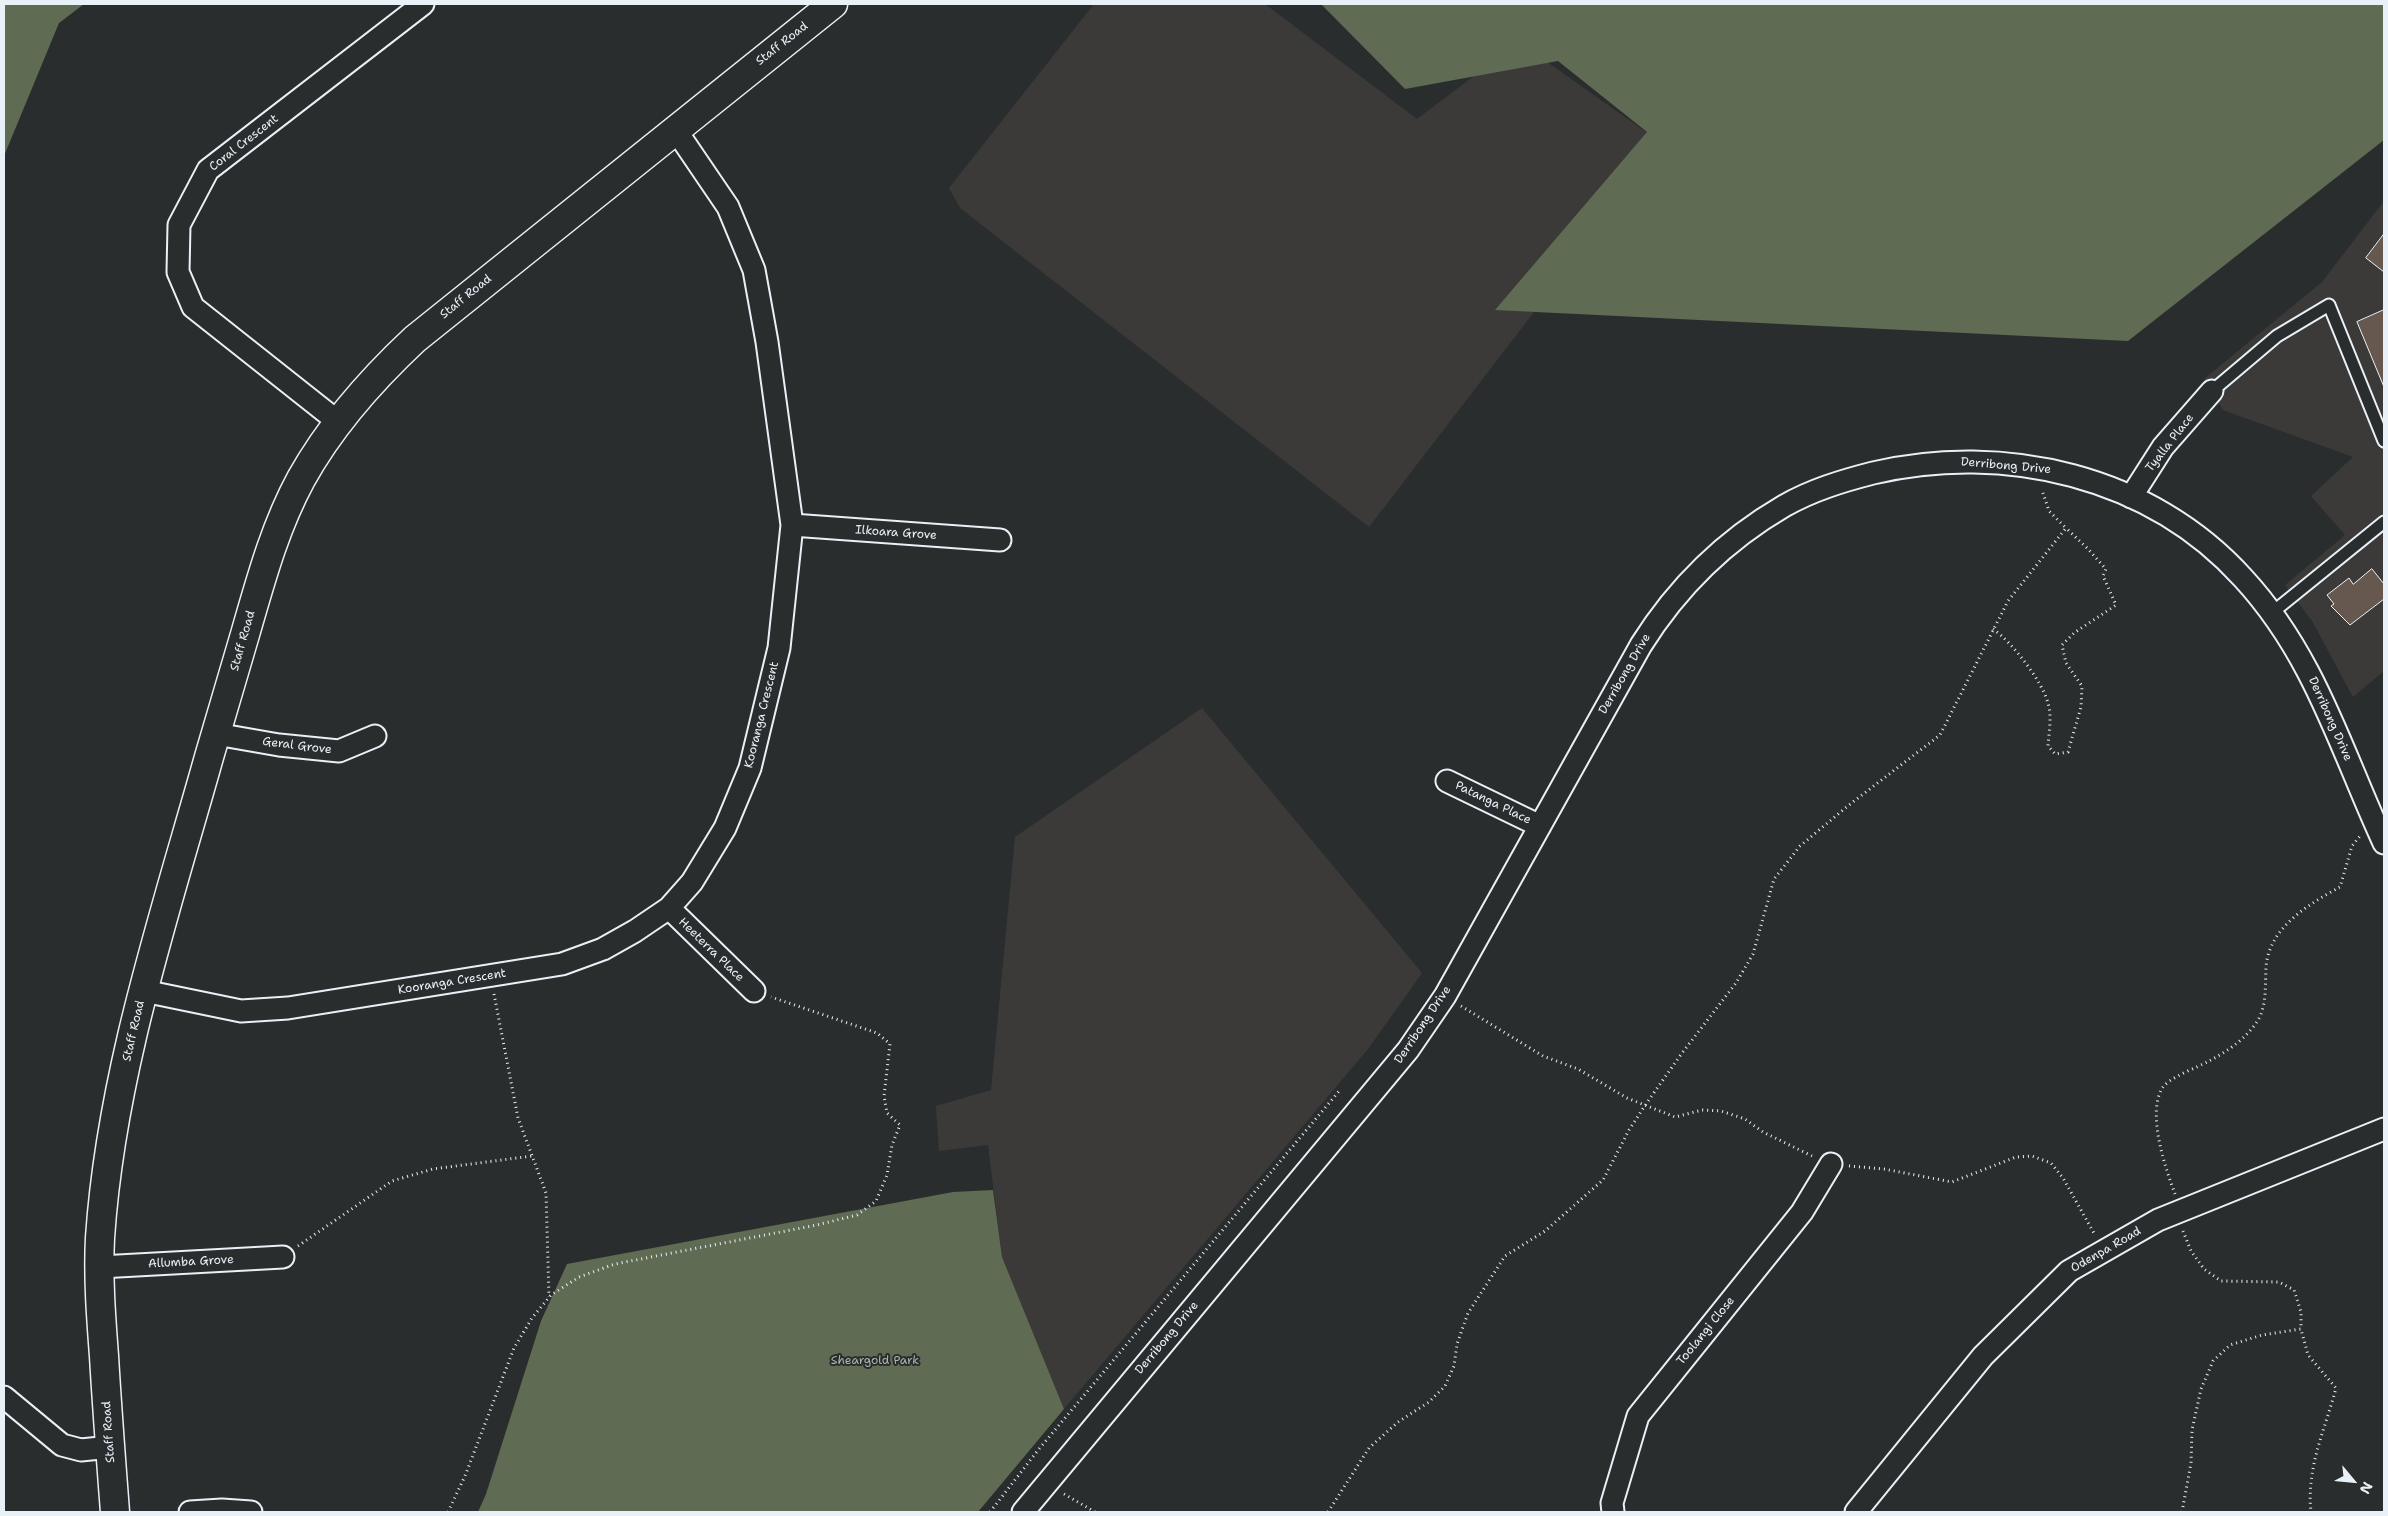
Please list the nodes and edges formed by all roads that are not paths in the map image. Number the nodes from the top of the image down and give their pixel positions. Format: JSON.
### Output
{"nodes":[{"id":1,"x":422,"y":4,"type":"edge"},
{"id":2,"x":834,"y":4,"type":"edge"},
{"id":3,"x":675,"y":129,"type":"junction"},
{"id":4,"x":2212,"y":391,"type":"joint"},
{"id":5,"x":337,"y":421,"type":"junction"},
{"id":6,"x":2384,"y":441,"type":"edge"},
{"id":7,"x":2131,"y":497,"type":"junction"},
{"id":8,"x":2384,"y":522,"type":"edge"},
{"id":9,"x":792,"y":525,"type":"junction"},
{"id":10,"x":1000,"y":540,"type":"dead end"},
{"id":11,"x":2273,"y":612,"type":"junction"},
{"id":12,"x":216,"y":734,"type":"junction"},
{"id":13,"x":375,"y":736,"type":"dead end"},
{"id":14,"x":1447,"y":781,"type":"dead end"},
{"id":15,"x":1540,"y":826,"type":"junction"},
{"id":16,"x":2380,"y":834,"type":"edge"},
{"id":17,"x":669,"y":908,"type":"junction"},
{"id":18,"x":144,"y":990,"type":"junction"},
{"id":19,"x":754,"y":991,"type":"road end"},
{"id":20,"x":2384,"y":1129,"type":"edge"},
{"id":21,"x":1831,"y":1164,"type":"road end"},
{"id":22,"x":283,"y":1257,"type":"road end"},
{"id":23,"x":100,"y":1267,"type":"junction"},
{"id":24,"x":4,"y":1397,"type":"edge"},
{"id":25,"x":110,"y":1448,"type":"junction"},
{"id":26,"x":116,"y":1512,"type":"edge"},
{"id":27,"x":190,"y":1512,"type":"edge"},
{"id":28,"x":251,"y":1512,"type":"edge"},
{"id":29,"x":1022,"y":1512,"type":"edge"},
{"id":30,"x":1613,"y":1512,"type":"edge"},
{"id":31,"x":1856,"y":1512,"type":"edge"}],
"edges":[{"from":1,"to":5,"type":"street","name":"Coral Crescent"},
{"from":2,"to":3,"type":"street","name":"Staff Road"},
{"from":3,"to":5,"type":"street","name":"Staff Road"},
{"from":3,"to":9,"type":"street","name":"Kooranga Crescent"},
{"from":4,"to":6,"type":"lane"},
{"from":4,"to":7,"type":"street","name":"Tyalla Place"},
{"from":5,"to":12,"type":"street","name":"Staff Road"},
{"from":7,"to":11,"type":"street","name":"Derribong Drive"},
{"from":7,"to":15,"type":"street","name":"Derribong Drive"},
{"from":8,"to":11,"type":"lane"},
{"from":9,"to":10,"type":"street","name":"Ilkoara Grove"},
{"from":9,"to":17,"type":"street","name":"Kooranga Crescent"},
{"from":11,"to":16,"type":"street","name":"Derribong Drive"},
{"from":12,"to":13,"type":"street","name":"Geral Grove"},
{"from":12,"to":18,"type":"street","name":"Staff Road"},
{"from":14,"to":15,"type":"street","name":"Patanga Place"},
{"from":15,"to":29,"type":"street","name":"Derribong Drive"},
{"from":17,"to":18,"type":"street","name":"Kooranga Crescent"},
{"from":17,"to":19,"type":"street","name":"Heeterra Place"},
{"from":18,"to":23,"type":"street","name":"Staff Road"},
{"from":20,"to":31,"type":"street","name":"Odenpa Road"},
{"from":21,"to":30,"type":"street","name":"Toolangi Close"},
{"from":22,"to":23,"type":"street","name":"Allumba Grove"},
{"from":23,"to":25,"type":"street","name":"Staff Road"},
{"from":24,"to":25,"type":"street"},
{"from":25,"to":26,"type":"street","name":"Staff Road"},
{"from":27,"to":28,"type":"street"}]}
